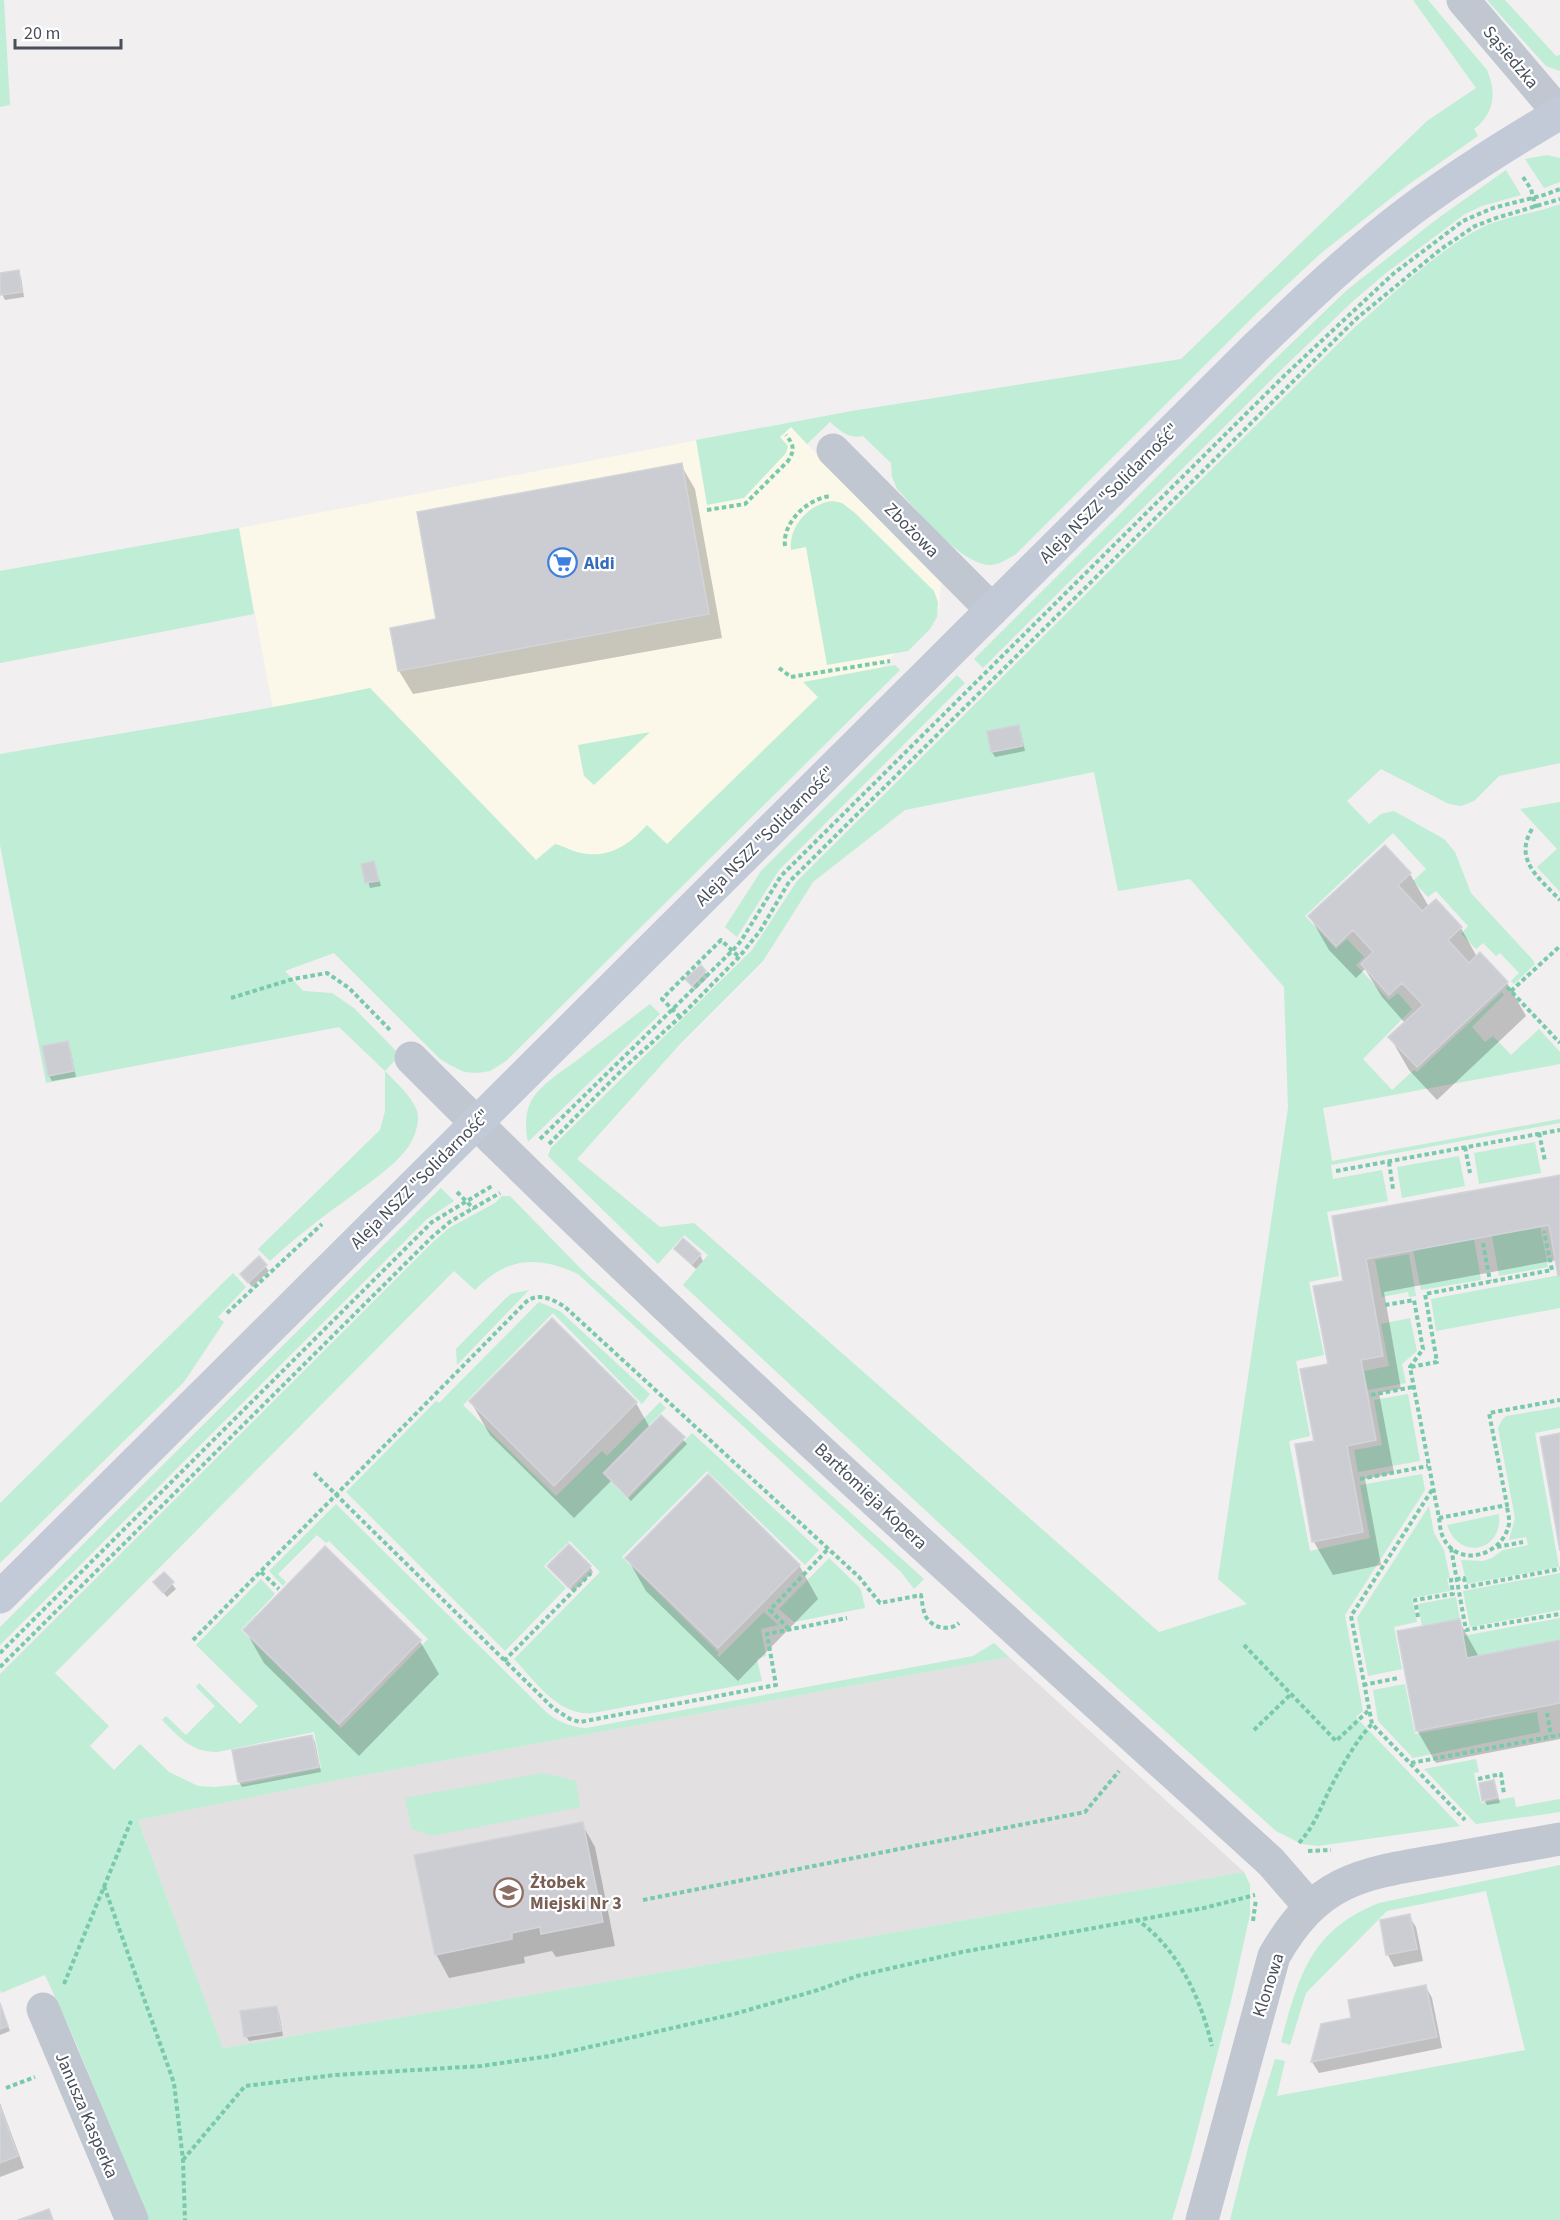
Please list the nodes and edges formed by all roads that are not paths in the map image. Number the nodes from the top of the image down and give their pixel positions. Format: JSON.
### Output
{"nodes":[{"id":1,"x":1463,"y":0,"type":"edge"},
{"id":2,"x":1560,"y":113,"type":"edge"},
{"id":3,"x":833,"y":450,"type":"dead end"},
{"id":4,"x":992,"y":610,"type":"junction"},
{"id":5,"x":411,"y":1058,"type":"road end"},
{"id":6,"x":476,"y":1124,"type":"junction"},
{"id":7,"x":0,"y":1597,"type":"edge"},
{"id":8,"x":1560,"y":1839,"type":"edge"},
{"id":9,"x":1310,"y":1907,"type":"junction"},
{"id":10,"x":46,"y":2015,"type":"road end"},
{"id":11,"x":132,"y":2220,"type":"edge"},
{"id":12,"x":1202,"y":2220,"type":"edge"}],
"edges":[{"from":1,"to":2,"type":"street","name":"Sąsiedzka"},
{"from":2,"to":4,"type":"street","name":"Aleja NSZZ \"Solidarność\""},
{"from":3,"to":4,"type":"street","name":"Zbożowa"},
{"from":4,"to":6,"type":"street","name":"Aleja NSZZ \"Solidarność\""},
{"from":5,"to":6,"type":"street","name":"Bartłomieja Kopera"},
{"from":6,"to":7,"type":"street","name":"Aleja NSZZ \"Solidarność\""},
{"from":6,"to":9,"type":"street","name":"Bartłomieja Kopera"},
{"from":8,"to":9,"type":"street","name":"Klonowa"},
{"from":9,"to":12,"type":"street","name":"Klonowa"},
{"from":10,"to":11,"type":"street","name":"Janusza Kasperka"}]}
